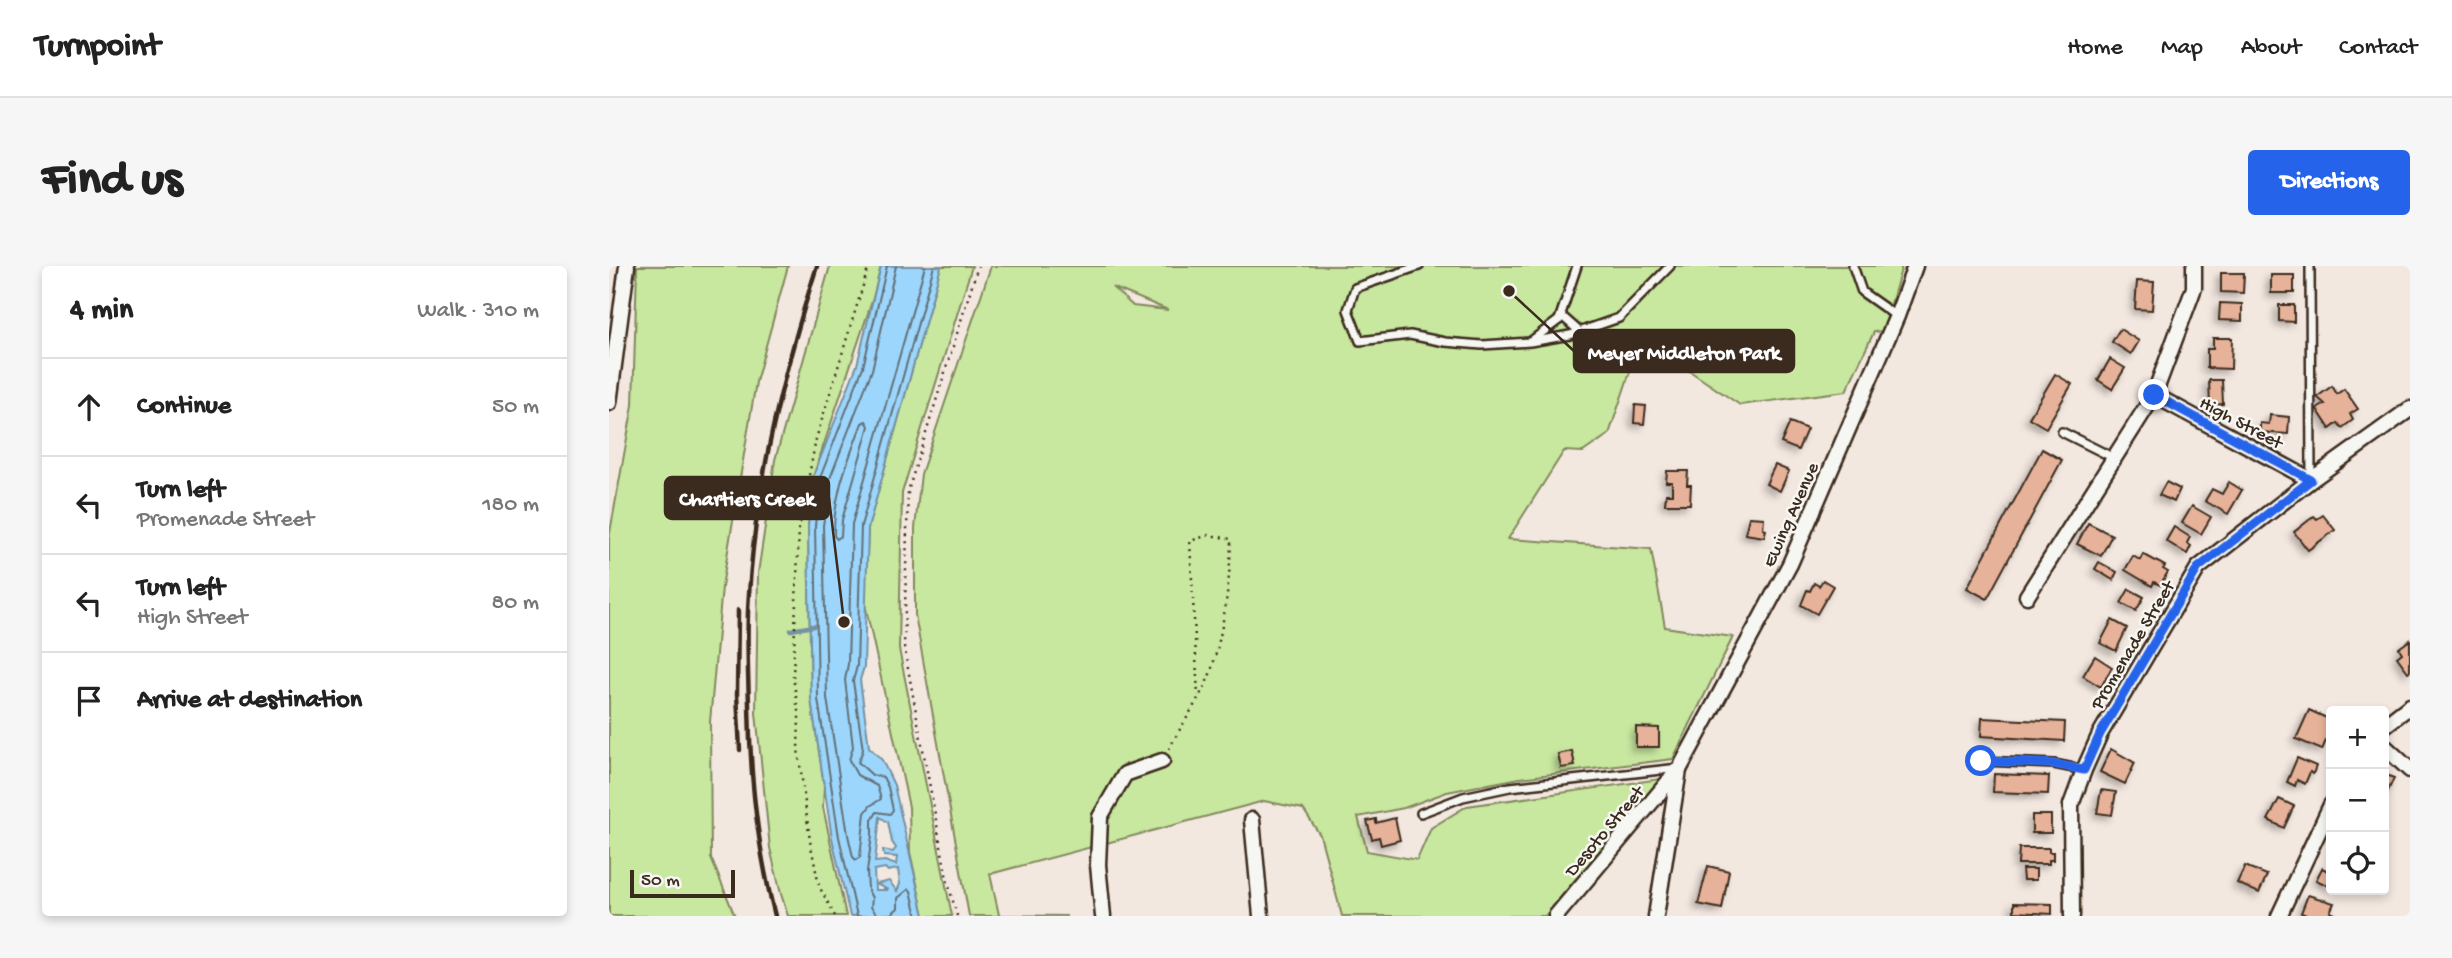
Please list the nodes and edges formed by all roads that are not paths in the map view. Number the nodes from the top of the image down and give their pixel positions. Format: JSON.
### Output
{"nodes":[{"id":1,"x":627,"y":266,"type":"edge"},
{"id":2,"x":1419,"y":266,"type":"edge"},
{"id":3,"x":1577,"y":266,"type":"edge"},
{"id":4,"x":1670,"y":266,"type":"edge"},
{"id":5,"x":1853,"y":266,"type":"edge"},
{"id":6,"x":1915,"y":266,"type":"edge"},
{"id":7,"x":2194,"y":266,"type":"edge"},
{"id":8,"x":2310,"y":266,"type":"edge"},
{"id":9,"x":1897,"y":316,"type":"junction"},
{"id":10,"x":1559,"y":320,"type":"junction"},
{"id":11,"x":1580,"y":332,"type":"junction"},
{"id":12,"x":1530,"y":342,"type":"junction"},
{"id":13,"x":2154,"y":395,"type":"junction"},
{"id":14,"x":609,"y":403,"type":"edge"},
{"id":15,"x":2410,"y":409,"type":"edge"},
{"id":16,"x":2062,"y":432,"type":"dead end"},
{"id":17,"x":2114,"y":458,"type":"junction"},
{"id":18,"x":2311,"y":480,"type":"junction"},
{"id":19,"x":2027,"y":596,"type":"dead end"},
{"id":20,"x":2410,"y":706,"type":"edge"},
{"id":21,"x":2389,"y":722,"type":"edge"},
{"id":22,"x":2389,"y":751,"type":"edge"},
{"id":23,"x":1162,"y":761,"type":"road end"},
{"id":24,"x":1981,"y":761,"type":"dead end"},
{"id":25,"x":1679,"y":768,"type":"junction"},
{"id":26,"x":2084,"y":770,"type":"junction"},
{"id":27,"x":2410,"y":770,"type":"edge"},
{"id":28,"x":1421,"y":813,"type":"dead end"},
{"id":29,"x":2326,"y":816,"type":"edge"},
{"id":30,"x":1252,"y":820,"type":"dead end"},
{"id":31,"x":1103,"y":916,"type":"edge"},
{"id":32,"x":1261,"y":916,"type":"edge"},
{"id":33,"x":1556,"y":916,"type":"edge"},
{"id":34,"x":1656,"y":916,"type":"edge"},
{"id":35,"x":2072,"y":916,"type":"edge"},
{"id":36,"x":2279,"y":916,"type":"edge"}],
"edges":[{"from":1,"to":14,"type":"street"},
{"from":2,"to":12,"type":"lane"},
{"from":3,"to":10,"type":"lane"},
{"from":4,"to":11,"type":"lane"},
{"from":5,"to":9,"type":"lane"},
{"from":6,"to":9,"type":"street","name":"Ewing Avenue"},
{"from":7,"to":13,"type":"street"},
{"from":8,"to":18,"type":"lane"},
{"from":9,"to":25,"type":"street","name":"Ewing Avenue"},
{"from":10,"to":11,"type":"lane"},
{"from":10,"to":12,"type":"lane"},
{"from":11,"to":12,"type":"lane"},
{"from":13,"to":17,"type":"street"},
{"from":13,"to":18,"type":"street","name":"High Street"},
{"from":15,"to":18,"type":"street","name":"Promenade Street"},
{"from":16,"to":17,"type":"lane"},
{"from":17,"to":19,"type":"street"},
{"from":18,"to":26,"type":"street","name":"Promenade Street"},
{"from":20,"to":21,"type":"street"},
{"from":22,"to":27,"type":"street"},
{"from":23,"to":31,"type":"street"},
{"from":24,"to":26,"type":"lane"},
{"from":25,"to":28,"type":"lane"},
{"from":25,"to":33,"type":"street","name":"Desoto Street"},
{"from":25,"to":34,"type":"street"},
{"from":26,"to":35,"type":"street","name":"Promenade Street"},
{"from":29,"to":36,"type":"street"},
{"from":30,"to":32,"type":"street"}]}
